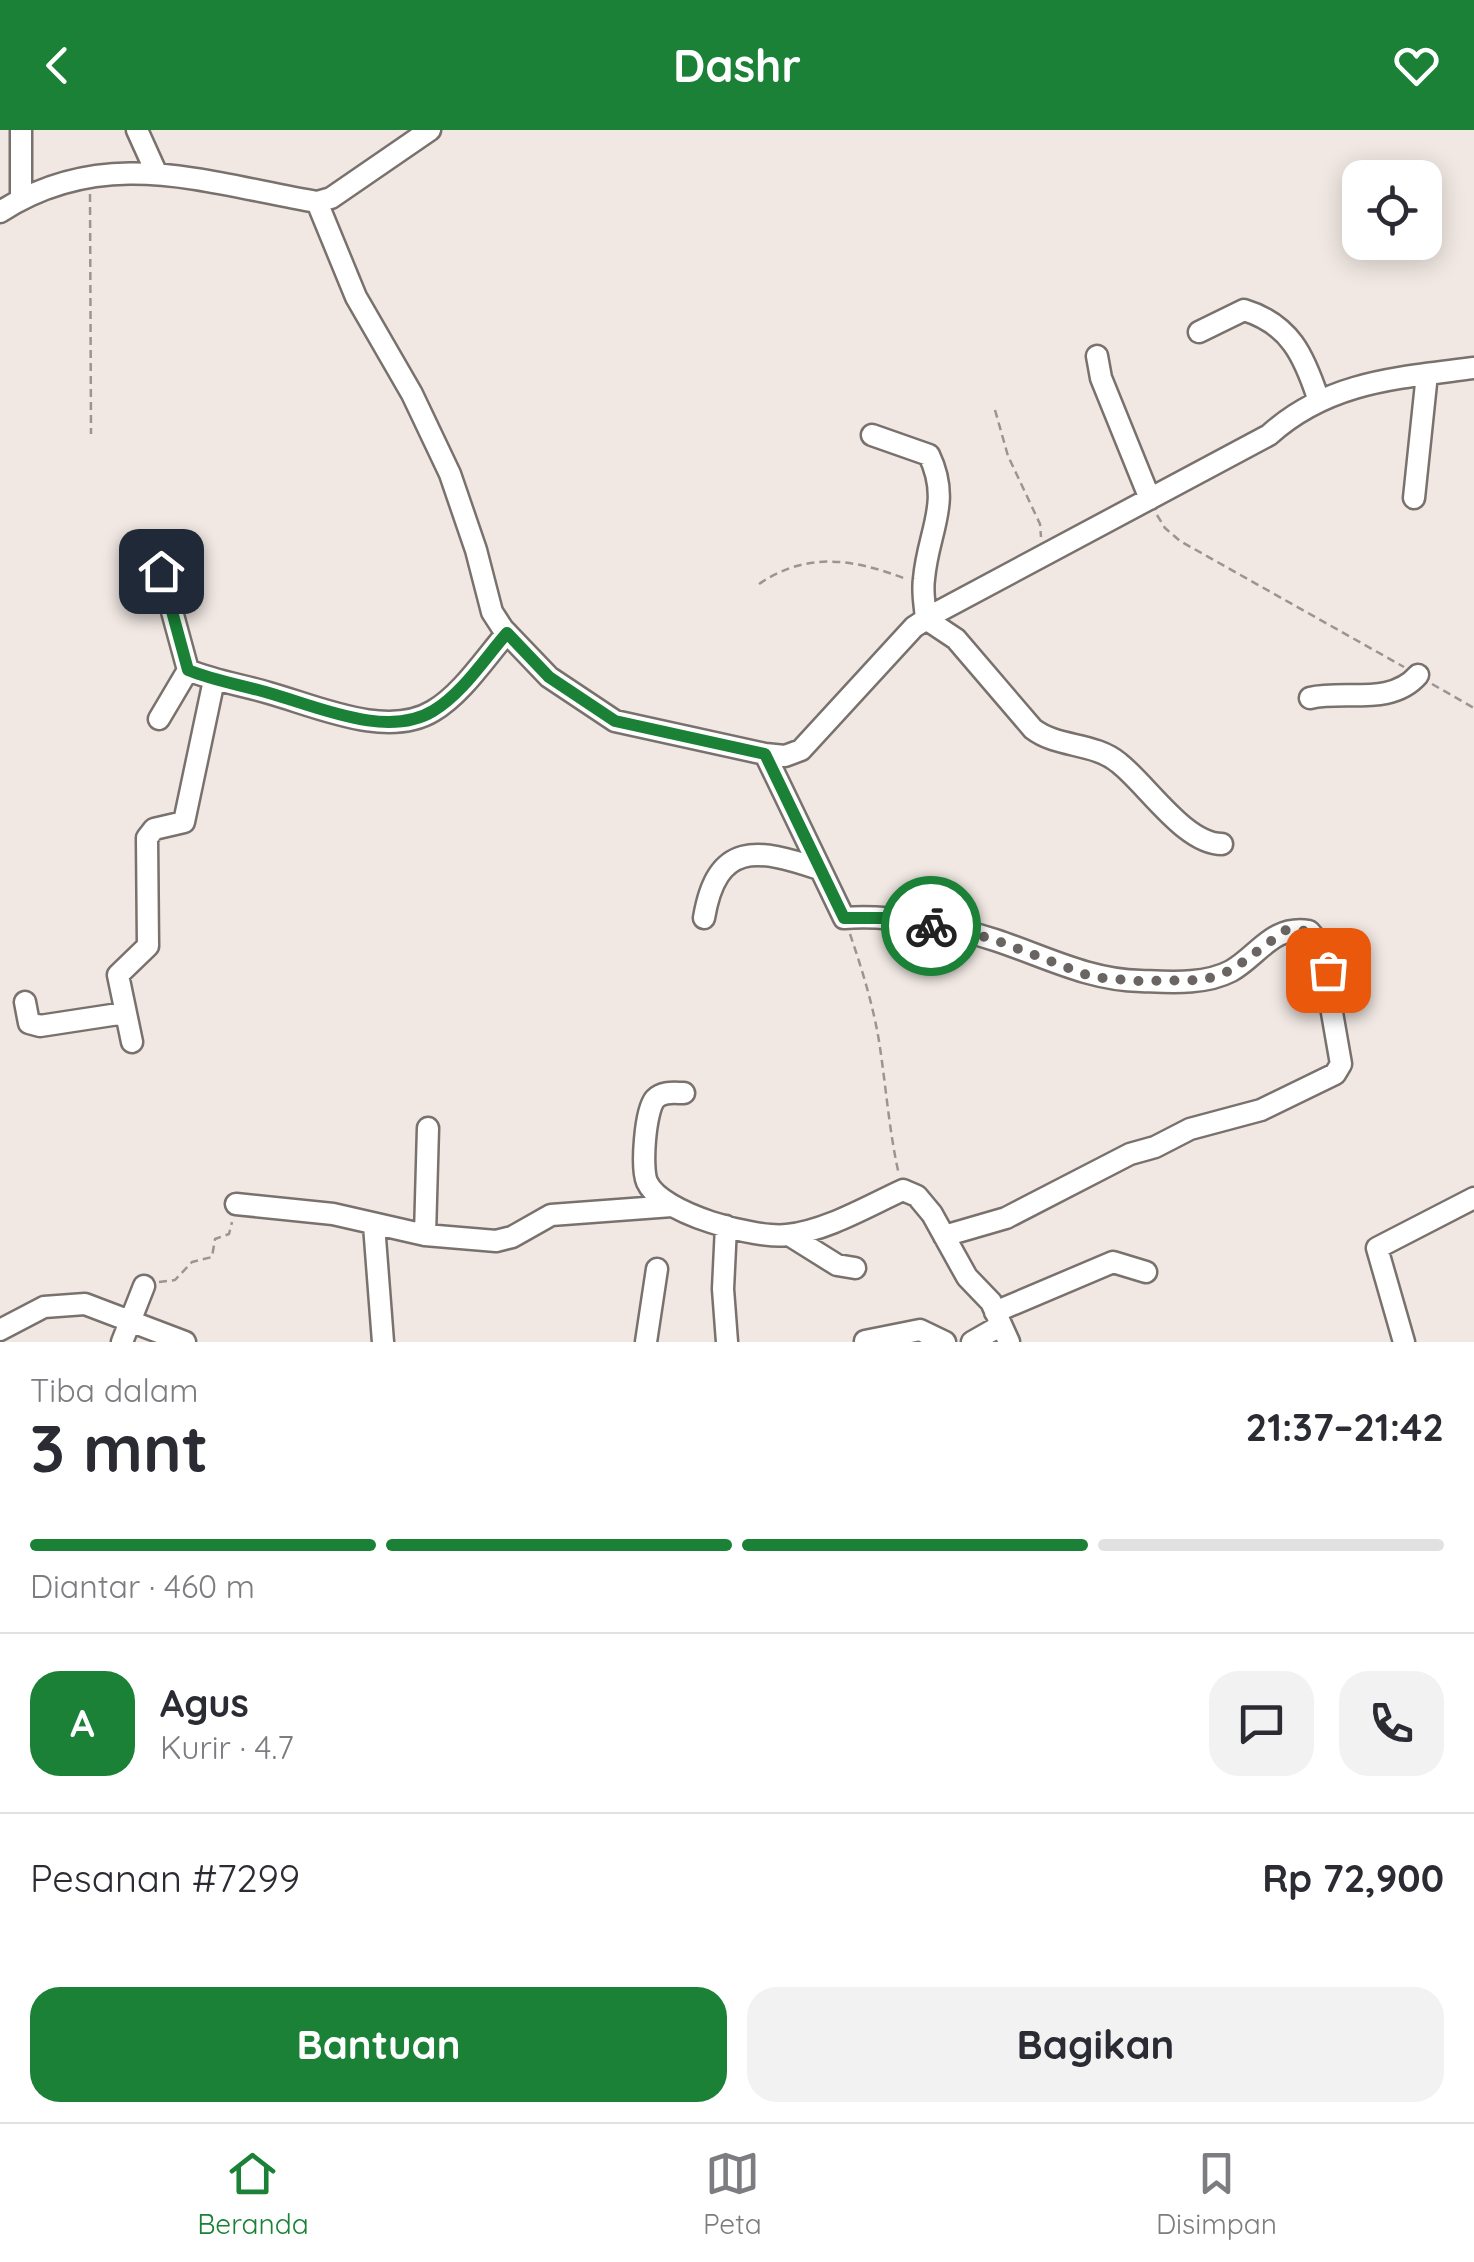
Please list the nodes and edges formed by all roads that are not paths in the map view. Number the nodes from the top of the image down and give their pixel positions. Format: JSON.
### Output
{"nodes":[{"id":1,"x":20,"y":130,"type":"edge"},
{"id":2,"x":137,"y":130,"type":"edge"},
{"id":3,"x":430,"y":130,"type":"edge"},
{"id":4,"x":156,"y":172,"type":"junction"},
{"id":5,"x":21,"y":198,"type":"junction"},
{"id":6,"x":317,"y":202,"type":"junction"},
{"id":7,"x":0,"y":212,"type":"edge"},
{"id":8,"x":1199,"y":332,"type":"dead end"},
{"id":9,"x":1097,"y":356,"type":"dead end"},
{"id":10,"x":1474,"y":368,"type":"edge"},
{"id":11,"x":1428,"y":374,"type":"junction"},
{"id":12,"x":1318,"y":398,"type":"junction"},
{"id":13,"x":872,"y":435,"type":"dead end"},
{"id":14,"x":1414,"y":498,"type":"dead end"},
{"id":15,"x":1150,"y":499,"type":"junction"},
{"id":16,"x":161,"y":571,"type":"dead end"},
{"id":17,"x":926,"y":619,"type":"junction"},
{"id":18,"x":507,"y":633,"type":"junction"},
{"id":19,"x":188,"y":670,"type":"junction"},
{"id":20,"x":1418,"y":675,"type":"road end"},
{"id":21,"x":214,"y":680,"type":"junction"},
{"id":22,"x":1310,"y":698,"type":"dead end"},
{"id":23,"x":159,"y":719,"type":"dead end"},
{"id":24,"x":765,"y":754,"type":"junction"},
{"id":25,"x":1222,"y":844,"type":"dead end"},
{"id":26,"x":818,"y":869,"type":"junction"},
{"id":27,"x":704,"y":918,"type":"dead end"},
{"id":28,"x":24,"y":1002,"type":"dead end"},
{"id":29,"x":125,"y":1014,"type":"junction"},
{"id":30,"x":132,"y":1042,"type":"dead end"},
{"id":31,"x":684,"y":1093,"type":"dead end"},
{"id":32,"x":428,"y":1128,"type":"dead end"},
{"id":33,"x":1474,"y":1198,"type":"edge"},
{"id":34,"x":236,"y":1204,"type":"road end"},
{"id":35,"x":672,"y":1206,"type":"junction"},
{"id":36,"x":374,"y":1225,"type":"junction"},
{"id":37,"x":726,"y":1226,"type":"junction"},
{"id":38,"x":426,"y":1235,"type":"junction"},
{"id":39,"x":789,"y":1235,"type":"junction"},
{"id":40,"x":944,"y":1236,"type":"junction"},
{"id":41,"x":855,"y":1268,"type":"dead end"},
{"id":42,"x":657,"y":1269,"type":"dead end"},
{"id":43,"x":1146,"y":1272,"type":"dead end"},
{"id":44,"x":144,"y":1286,"type":"road end"},
{"id":45,"x":130,"y":1322,"type":"junction"},
{"id":46,"x":1001,"y":1327,"type":"edge"},
{"id":47,"x":0,"y":1330,"type":"edge"},
{"id":48,"x":865,"y":1341,"type":"edge"},
{"id":49,"x":122,"y":1342,"type":"edge"},
{"id":50,"x":186,"y":1342,"type":"edge"},
{"id":51,"x":383,"y":1342,"type":"edge"},
{"id":52,"x":646,"y":1342,"type":"edge"},
{"id":53,"x":727,"y":1342,"type":"edge"},
{"id":54,"x":945,"y":1342,"type":"edge"},
{"id":55,"x":972,"y":1342,"type":"edge"},
{"id":56,"x":1404,"y":1342,"type":"edge"}],
"edges":[{"from":1,"to":5,"type":"street"},
{"from":2,"to":4,"type":"street"},
{"from":3,"to":6,"type":"street"},
{"from":4,"to":5,"type":"street"},
{"from":4,"to":6,"type":"street"},
{"from":5,"to":7,"type":"street"},
{"from":6,"to":18,"type":"street"},
{"from":8,"to":12,"type":"street"},
{"from":9,"to":15,"type":"street"},
{"from":10,"to":11,"type":"street"},
{"from":11,"to":12,"type":"street"},
{"from":11,"to":14,"type":"street"},
{"from":12,"to":15,"type":"street"},
{"from":13,"to":17,"type":"street"},
{"from":15,"to":17,"type":"street"},
{"from":16,"to":19,"type":"street"},
{"from":17,"to":24,"type":"street"},
{"from":17,"to":25,"type":"street"},
{"from":18,"to":21,"type":"street"},
{"from":18,"to":24,"type":"street"},
{"from":19,"to":21,"type":"street"},
{"from":19,"to":23,"type":"street"},
{"from":20,"to":22,"type":"street"},
{"from":21,"to":29,"type":"street"},
{"from":24,"to":26,"type":"street"},
{"from":26,"to":27,"type":"street"},
{"from":26,"to":40,"type":"street"},
{"from":28,"to":29,"type":"street"},
{"from":29,"to":30,"type":"street"},
{"from":31,"to":35,"type":"street"},
{"from":32,"to":38,"type":"street"},
{"from":33,"to":56,"type":"street"},
{"from":34,"to":36,"type":"street"},
{"from":35,"to":37,"type":"street"},
{"from":35,"to":38,"type":"street"},
{"from":36,"to":38,"type":"street"},
{"from":36,"to":51,"type":"street"},
{"from":37,"to":39,"type":"street"},
{"from":37,"to":53,"type":"street"},
{"from":39,"to":40,"type":"street"},
{"from":39,"to":41,"type":"street"},
{"from":40,"to":46,"type":"street"},
{"from":42,"to":52,"type":"street"},
{"from":43,"to":46,"type":"street"},
{"from":44,"to":45,"type":"street"},
{"from":45,"to":47,"type":"street"},
{"from":45,"to":49,"type":"street"},
{"from":45,"to":50,"type":"street"},
{"from":46,"to":55,"type":"street"},
{"from":48,"to":54,"type":"street"}]}
